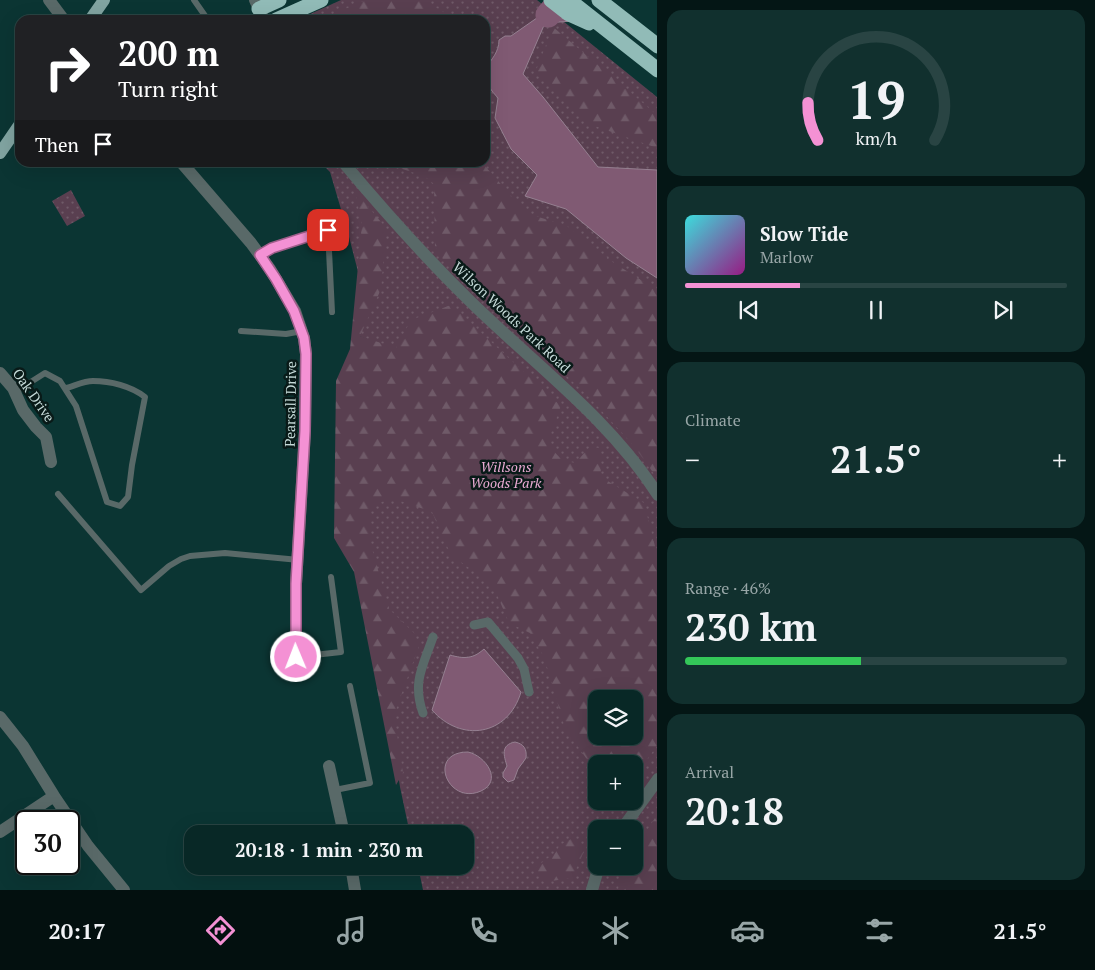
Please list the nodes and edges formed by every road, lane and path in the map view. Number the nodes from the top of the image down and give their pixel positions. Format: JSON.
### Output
{"nodes":[{"id":1,"x":49,"y":0,"type":"edge"},
{"id":2,"x":104,"y":0,"type":"edge"},
{"id":3,"x":194,"y":0,"type":"edge"},
{"id":4,"x":280,"y":0,"type":"edge"},
{"id":5,"x":321,"y":0,"type":"edge"},
{"id":6,"x":551,"y":0,"type":"edge"},
{"id":7,"x":599,"y":0,"type":"edge"},
{"id":8,"x":571,"y":6,"type":"edge"},
{"id":9,"x":259,"y":10,"type":"edge"},
{"id":10,"x":60,"y":15,"type":"edge"},
{"id":11,"x":94,"y":15,"type":"edge"},
{"id":12,"x":204,"y":15,"type":"edge"},
{"id":13,"x":287,"y":15,"type":"edge"},
{"id":14,"x":657,"y":45,"type":"edge"},
{"id":15,"x":657,"y":69,"type":"edge"},
{"id":16,"x":15,"y":132,"type":"edge"},
{"id":17,"x":0,"y":154,"type":"edge"},
{"id":18,"x":185,"y":167,"type":"edge"},
{"id":19,"x":348,"y":167,"type":"edge"},
{"id":20,"x":260,"y":255,"type":"junction"},
{"id":21,"x":332,"y":312,"type":"dead end"},
{"id":22,"x":241,"y":331,"type":"dead end"},
{"id":23,"x":302,"y":331,"type":"junction"},
{"id":24,"x":0,"y":373,"type":"edge"},
{"id":25,"x":66,"y":388,"type":"junction"},
{"id":26,"x":15,"y":392,"type":"junction"},
{"id":27,"x":51,"y":462,"type":"dead end"},
{"id":28,"x":58,"y":494,"type":"dead end"},
{"id":29,"x":657,"y":494,"type":"edge"},
{"id":30,"x":299,"y":560,"type":"junction"},
{"id":31,"x":331,"y":577,"type":"dead end"},
{"id":32,"x":474,"y":625,"type":"dead end"},
{"id":33,"x":433,"y":637,"type":"dead end"},
{"id":34,"x":296,"y":657,"type":"joint"},
{"id":35,"x":350,"y":686,"type":"dead end"},
{"id":36,"x":529,"y":692,"type":"dead end"},
{"id":37,"x":423,"y":713,"type":"dead end"},
{"id":38,"x":0,"y":716,"type":"edge"},
{"id":39,"x":329,"y":766,"type":"dead end"},
{"id":40,"x":657,"y":781,"type":"edge"},
{"id":41,"x":335,"y":790,"type":"junction"},
{"id":42,"x":54,"y":796,"type":"junction"},
{"id":43,"x":629,"y":820,"type":"edge"},
{"id":44,"x":342,"y":825,"type":"edge"},
{"id":45,"x":0,"y":832,"type":"edge"},
{"id":46,"x":352,"y":875,"type":"edge"},
{"id":47,"x":596,"y":875,"type":"edge"},
{"id":48,"x":124,"y":890,"type":"edge"},
{"id":49,"x":355,"y":890,"type":"edge"},
{"id":50,"x":592,"y":890,"type":"edge"}],
"edges":[{"from":1,"to":10,"type":"street"},
{"from":2,"to":11,"type":"main road"},
{"from":3,"to":12,"type":"lane"},
{"from":4,"to":9,"type":"highway"},
{"from":5,"to":13,"type":"highway"},
{"from":6,"to":8,"type":"highway"},
{"from":7,"to":14,"type":"highway"},
{"from":8,"to":15,"type":"highway"},
{"from":16,"to":17,"type":"main road"},
{"from":18,"to":20,"type":"street","name":"Pearsall Drive"},
{"from":19,"to":29,"type":"street","name":"Wilson Woods Park Road"},
{"from":20,"to":21,"type":"lane"},
{"from":20,"to":23,"type":"street","name":"Pearsall Drive"},
{"from":22,"to":23,"type":"lane"},
{"from":23,"to":30,"type":"street","name":"Pearsall Drive"},
{"from":24,"to":26,"type":"street","name":"Oak Drive"},
{"from":25,"to":25,"type":"lane"},
{"from":25,"to":26,"type":"lane"},
{"from":26,"to":27,"type":"street","name":"Oak Drive"},
{"from":28,"to":30,"type":"lane"},
{"from":30,"to":34,"type":"street","name":"Pearsall Drive"},
{"from":31,"to":34,"type":"lane"},
{"from":32,"to":36,"type":"street"},
{"from":33,"to":37,"type":"street"},
{"from":35,"to":41,"type":"lane"},
{"from":38,"to":42,"type":"street"},
{"from":39,"to":41,"type":"street"},
{"from":40,"to":43,"type":"street"},
{"from":41,"to":44,"type":"street"},
{"from":42,"to":45,"type":"street"},
{"from":42,"to":48,"type":"street"},
{"from":46,"to":49,"type":"street"},
{"from":47,"to":50,"type":"street"}]}
